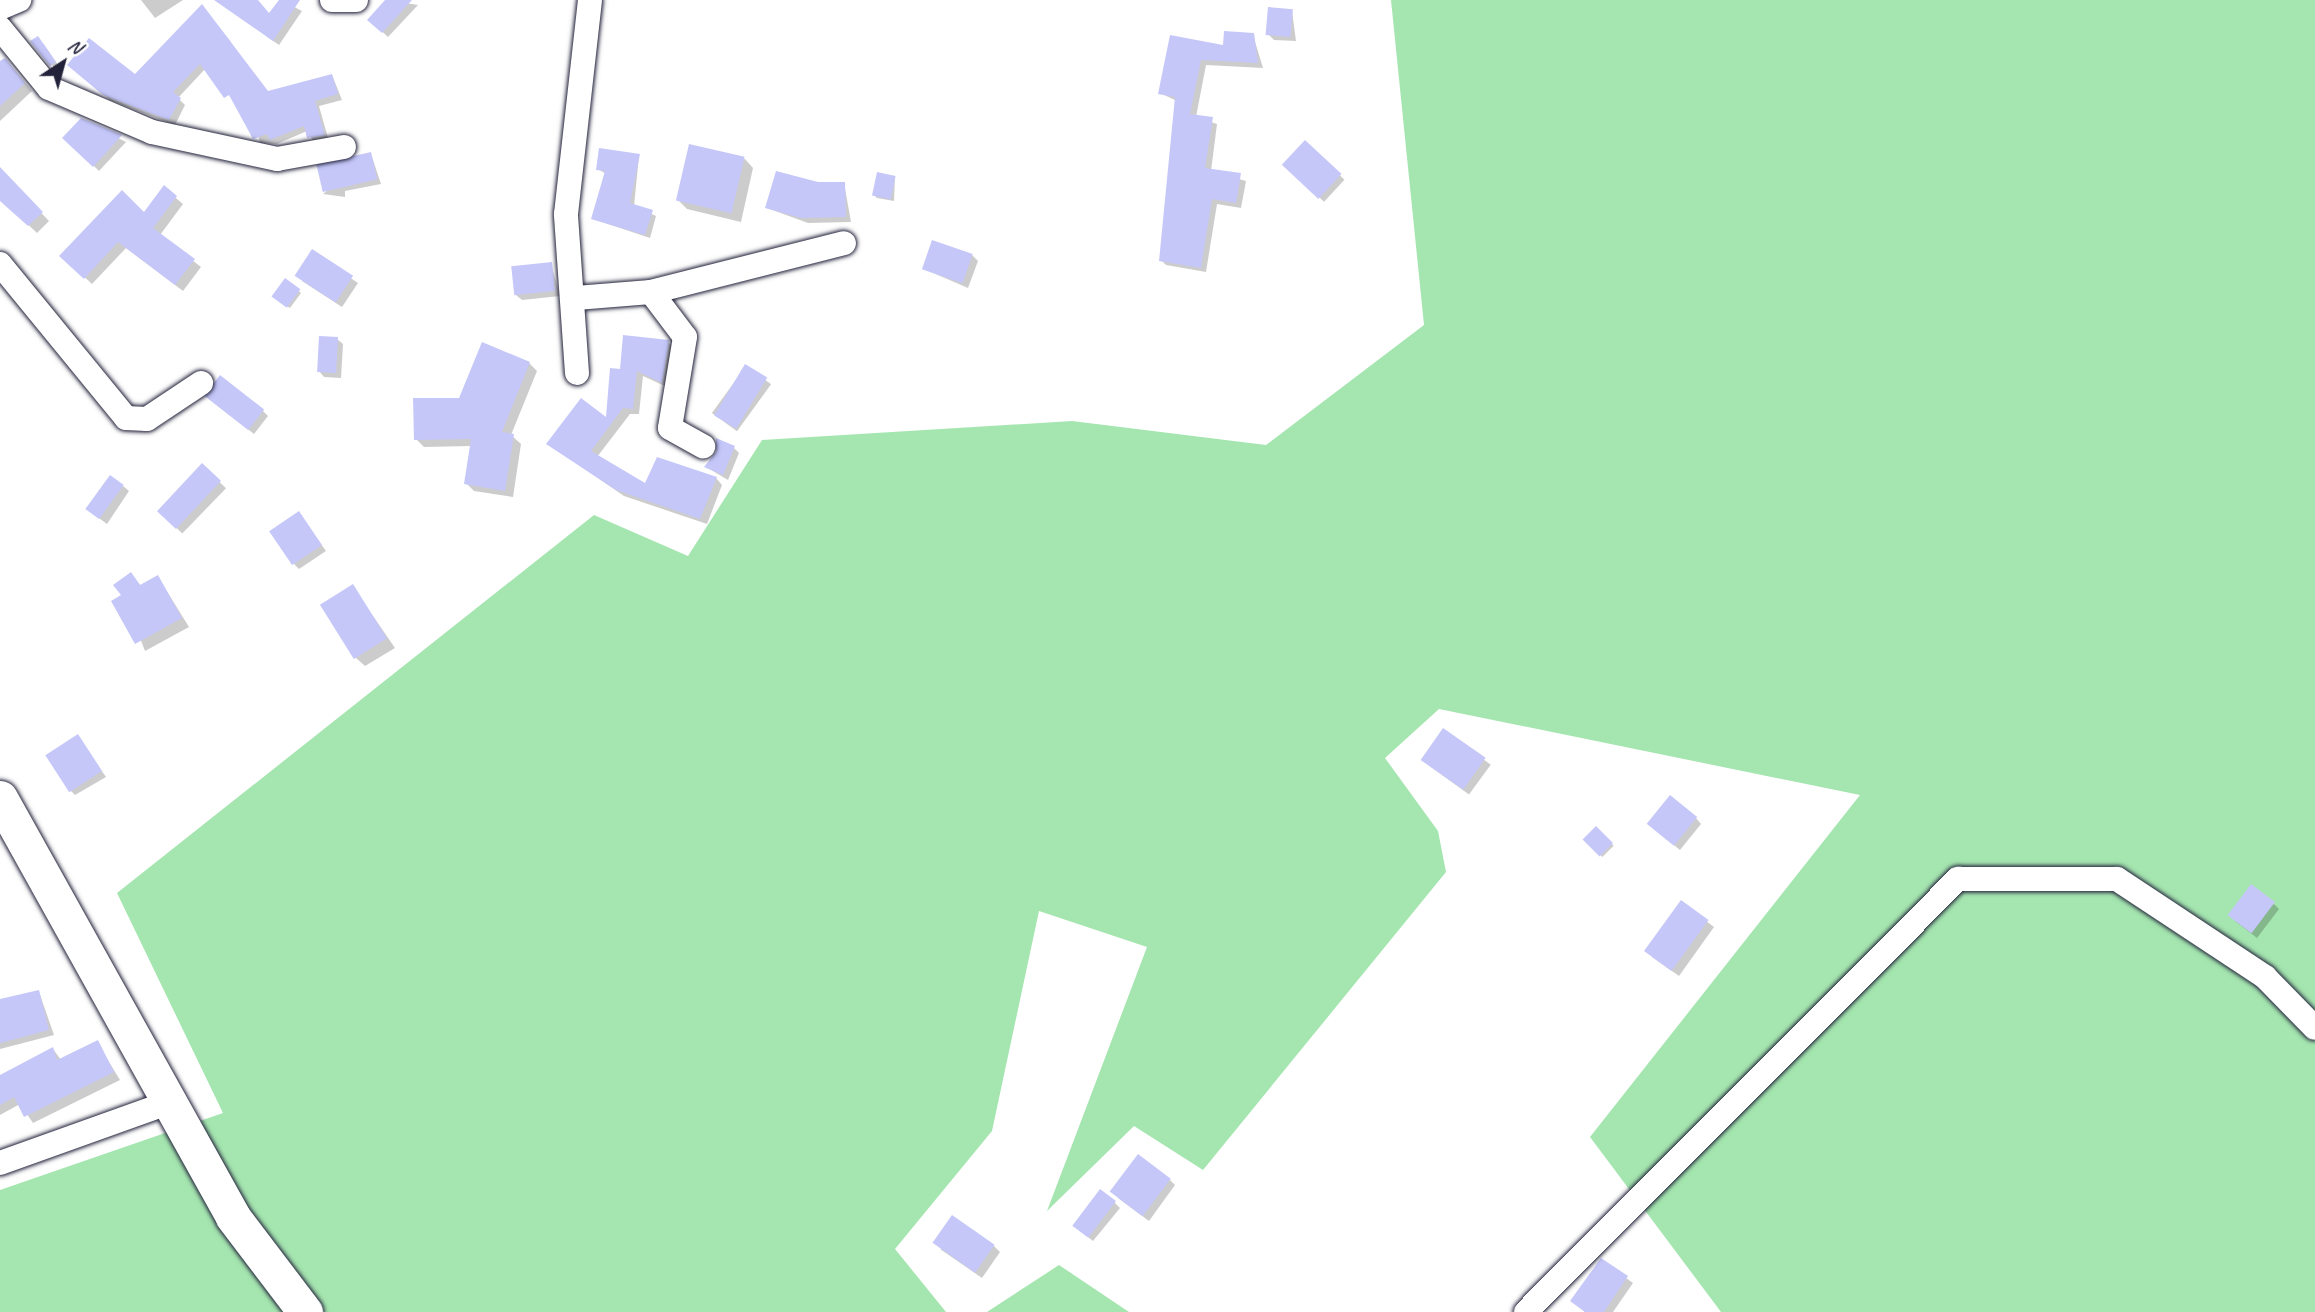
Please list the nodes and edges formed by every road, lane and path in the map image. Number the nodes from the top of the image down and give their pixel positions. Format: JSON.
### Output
{"nodes":[{"id":1,"x":19,"y":0,"type":"edge"},
{"id":2,"x":332,"y":0,"type":"edge"},
{"id":3,"x":356,"y":0,"type":"edge"},
{"id":4,"x":590,"y":0,"type":"edge"},
{"id":5,"x":0,"y":8,"type":"edge"},
{"id":6,"x":0,"y":28,"type":"edge"},
{"id":7,"x":344,"y":147,"type":"dead end"},
{"id":8,"x":844,"y":243,"type":"dead end"},
{"id":9,"x":0,"y":264,"type":"edge"},
{"id":10,"x":651,"y":292,"type":"junction"},
{"id":11,"x":576,"y":298,"type":"junction"},
{"id":12,"x":578,"y":373,"type":"dead end"},
{"id":13,"x":201,"y":383,"type":"dead end"},
{"id":14,"x":704,"y":446,"type":"dead end"},
{"id":15,"x":0,"y":799,"type":"edge"},
{"id":16,"x":2315,"y":1028,"type":"edge"},
{"id":17,"x":168,"y":1104,"type":"junction"},
{"id":18,"x":0,"y":1163,"type":"edge"},
{"id":19,"x":305,"y":1312,"type":"edge"},
{"id":20,"x":1525,"y":1312,"type":"edge"}],
"edges":[{"from":1,"to":5,"type":"street"},
{"from":2,"to":3,"type":"street"},
{"from":4,"to":11,"type":"street"},
{"from":6,"to":7,"type":"street"},
{"from":8,"to":10,"type":"street"},
{"from":9,"to":13,"type":"street"},
{"from":10,"to":11,"type":"street"},
{"from":10,"to":14,"type":"street"},
{"from":11,"to":12,"type":"street"},
{"from":15,"to":17,"type":"street"},
{"from":16,"to":20,"type":"street"},
{"from":17,"to":18,"type":"street"},
{"from":17,"to":19,"type":"street"}]}
